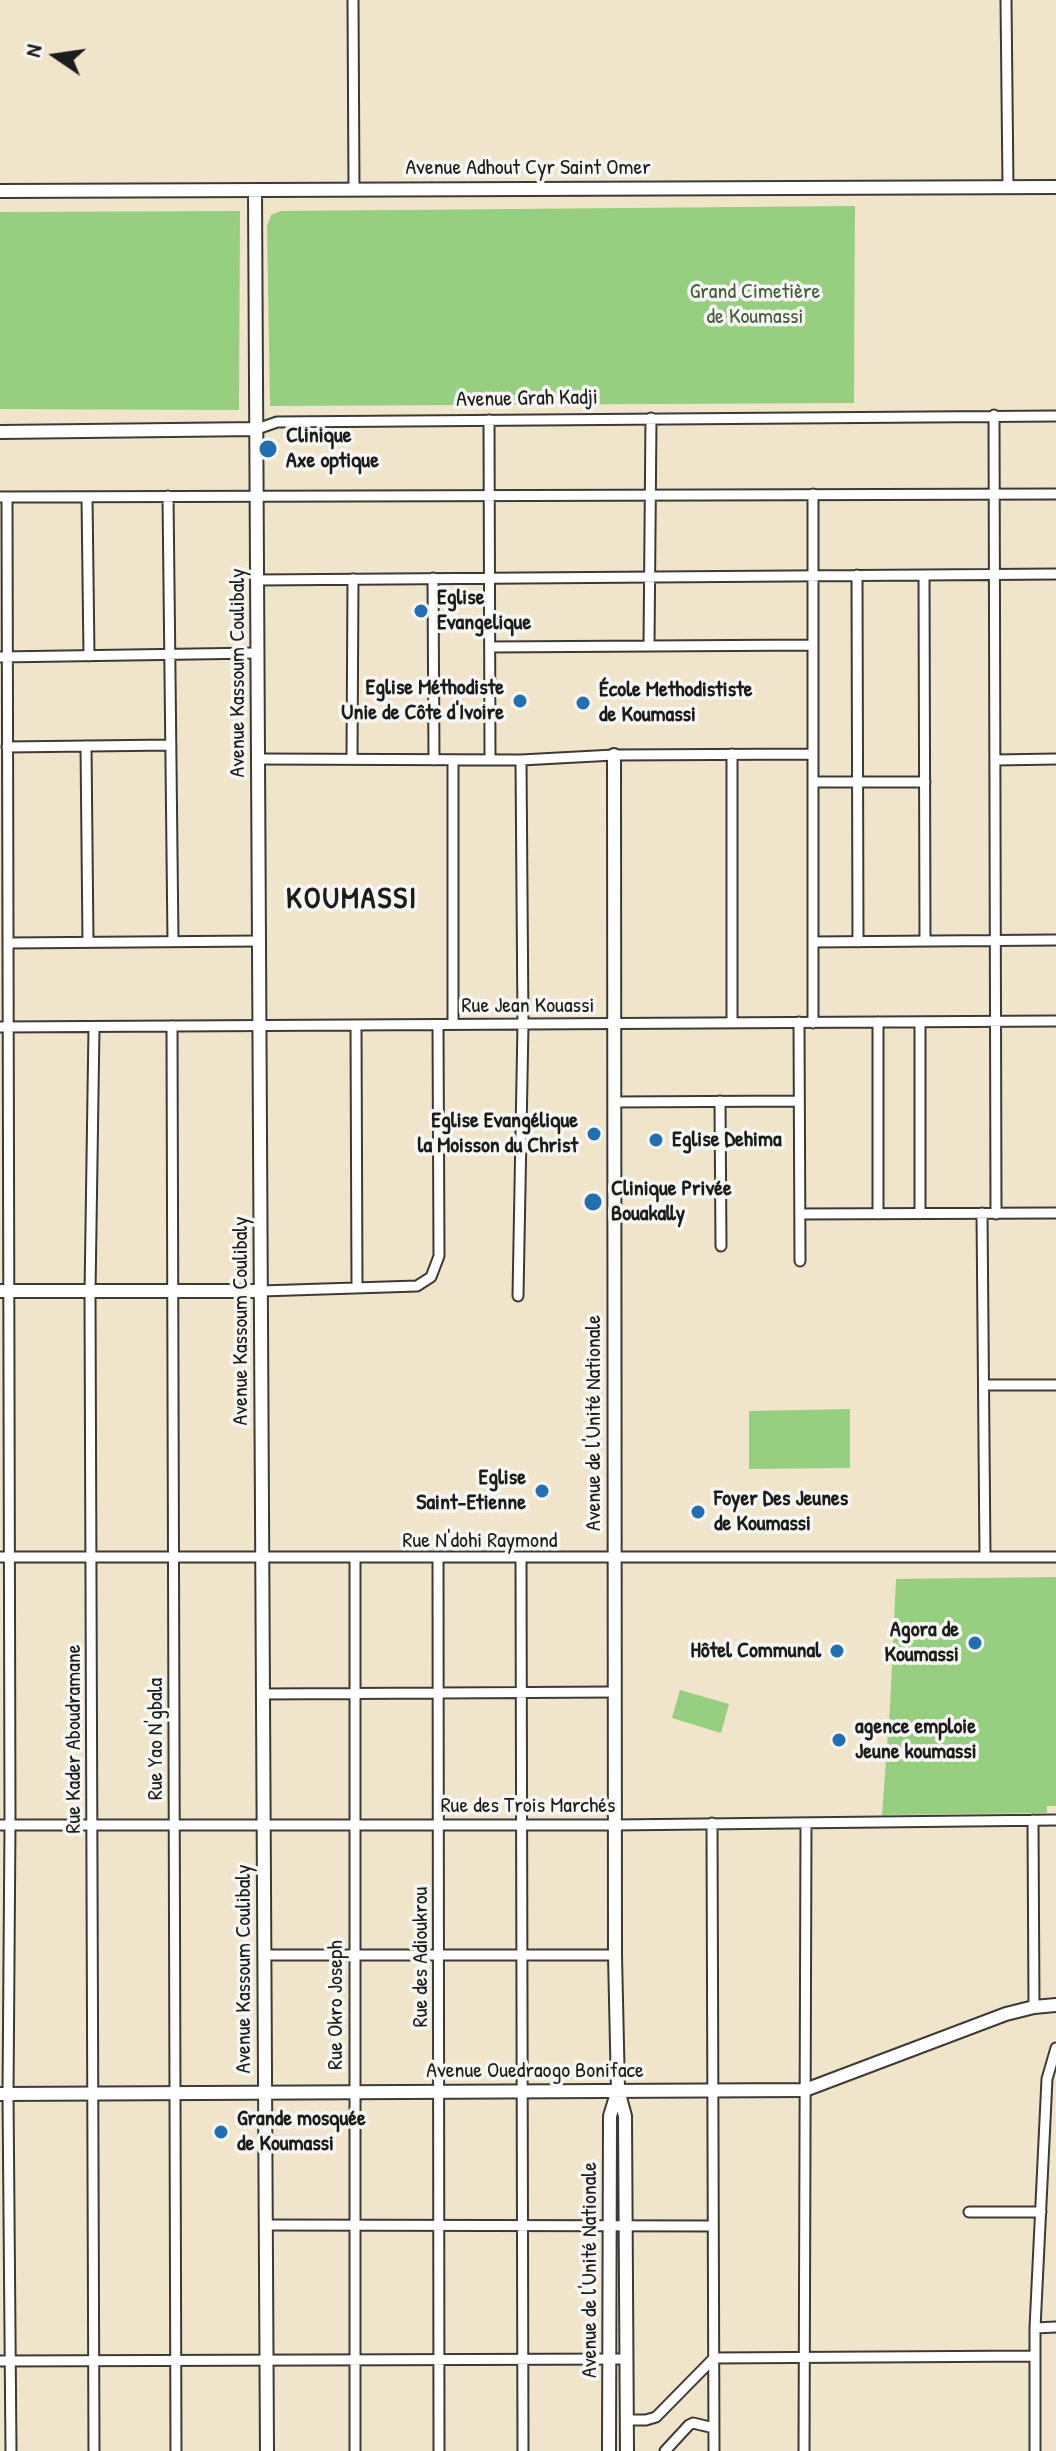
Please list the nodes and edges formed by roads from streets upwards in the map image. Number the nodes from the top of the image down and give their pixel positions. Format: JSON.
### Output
{"nodes":[{"id":1,"x":353,"y":0,"type":"edge"},
{"id":2,"x":1006,"y":0,"type":"edge"},
{"id":3,"x":1008,"y":187,"type":"junction"},
{"id":4,"x":1056,"y":187,"type":"edge"},
{"id":5,"x":354,"y":189,"type":"junction"},
{"id":6,"x":0,"y":191,"type":"edge"},
{"id":7,"x":255,"y":192,"type":"junction"},
{"id":8,"x":994,"y":415,"type":"junction"},
{"id":9,"x":1056,"y":416,"type":"edge"},
{"id":10,"x":651,"y":418,"type":"junction"},
{"id":11,"x":489,"y":420,"type":"junction"},
{"id":12,"x":257,"y":429,"type":"junction"},
{"id":13,"x":0,"y":432,"type":"edge"},
{"id":14,"x":813,"y":494,"type":"junction"},
{"id":15,"x":995,"y":494,"type":"junction"},
{"id":16,"x":1056,"y":494,"type":"edge"},
{"id":17,"x":489,"y":495,"type":"junction"},
{"id":18,"x":650,"y":495,"type":"junction"},
{"id":19,"x":168,"y":496,"type":"junction"},
{"id":20,"x":257,"y":496,"type":"junction"},
{"id":21,"x":3,"y":497,"type":"edge"},
{"id":22,"x":87,"y":497,"type":"junction"},
{"id":23,"x":995,"y":574,"type":"junction"},
{"id":24,"x":1056,"y":574,"type":"edge"},
{"id":25,"x":813,"y":575,"type":"junction"},
{"id":26,"x":857,"y":575,"type":"junction"},
{"id":27,"x":924,"y":575,"type":"junction"},
{"id":28,"x":650,"y":577,"type":"junction"},
{"id":29,"x":433,"y":578,"type":"junction"},
{"id":30,"x":489,"y":578,"type":"junction"},
{"id":31,"x":353,"y":579,"type":"junction"},
{"id":32,"x":257,"y":580,"type":"junction"},
{"id":33,"x":813,"y":645,"type":"junction"},
{"id":34,"x":649,"y":646,"type":"junction"},
{"id":35,"x":490,"y":647,"type":"junction"},
{"id":36,"x":258,"y":653,"type":"junction"},
{"id":37,"x":170,"y":654,"type":"junction"},
{"id":38,"x":89,"y":656,"type":"junction"},
{"id":39,"x":4,"y":657,"type":"edge"},
{"id":40,"x":171,"y":745,"type":"junction"},
{"id":41,"x":86,"y":746,"type":"junction"},
{"id":42,"x":7,"y":747,"type":"junction"},
{"id":43,"x":732,"y":754,"type":"junction"},
{"id":44,"x":813,"y":754,"type":"junction"},
{"id":45,"x":614,"y":755,"type":"junction"},
{"id":46,"x":258,"y":759,"type":"junction"},
{"id":47,"x":352,"y":759,"type":"junction"},
{"id":48,"x":1056,"y":759,"type":"edge"},
{"id":49,"x":434,"y":760,"type":"junction"},
{"id":50,"x":453,"y":760,"type":"junction"},
{"id":51,"x":490,"y":760,"type":"junction"},
{"id":52,"x":521,"y":760,"type":"junction"},
{"id":53,"x":995,"y":760,"type":"junction"},
{"id":54,"x":813,"y":782,"type":"junction"},
{"id":55,"x":858,"y":782,"type":"junction"},
{"id":56,"x":925,"y":782,"type":"junction"},
{"id":57,"x":4,"y":844,"type":"edge"},
{"id":58,"x":996,"y":940,"type":"junction"},
{"id":59,"x":1056,"y":940,"type":"edge"},
{"id":60,"x":173,"y":941,"type":"junction"},
{"id":61,"x":259,"y":941,"type":"junction"},
{"id":62,"x":925,"y":941,"type":"junction"},
{"id":63,"x":88,"y":942,"type":"junction"},
{"id":64,"x":813,"y":942,"type":"junction"},
{"id":65,"x":858,"y":942,"type":"junction"},
{"id":66,"x":8,"y":943,"type":"junction"},
{"id":67,"x":1056,"y":1021,"type":"edge"},
{"id":68,"x":799,"y":1022,"type":"junction"},
{"id":69,"x":878,"y":1022,"type":"junction"},
{"id":70,"x":920,"y":1022,"type":"junction"},
{"id":71,"x":996,"y":1022,"type":"junction"},
{"id":72,"x":732,"y":1023,"type":"junction"},
{"id":73,"x":813,"y":1023,"type":"junction"},
{"id":74,"x":453,"y":1024,"type":"junction"},
{"id":75,"x":523,"y":1024,"type":"junction"},
{"id":76,"x":614,"y":1024,"type":"junction"},
{"id":77,"x":260,"y":1025,"type":"junction"},
{"id":78,"x":356,"y":1025,"type":"junction"},
{"id":79,"x":438,"y":1025,"type":"junction"},
{"id":80,"x":172,"y":1026,"type":"junction"},
{"id":81,"x":4,"y":1027,"type":"edge"},
{"id":82,"x":94,"y":1027,"type":"junction"},
{"id":83,"x":720,"y":1101,"type":"junction"},
{"id":84,"x":799,"y":1101,"type":"junction"},
{"id":85,"x":614,"y":1102,"type":"junction"},
{"id":86,"x":982,"y":1213,"type":"junction"},
{"id":87,"x":1056,"y":1213,"type":"edge"},
{"id":88,"x":800,"y":1214,"type":"junction"},
{"id":89,"x":878,"y":1214,"type":"junction"},
{"id":90,"x":920,"y":1214,"type":"junction"},
{"id":91,"x":996,"y":1214,"type":"junction"},
{"id":92,"x":721,"y":1246,"type":"dead end"},
{"id":93,"x":800,"y":1261,"type":"dead end"},
{"id":94,"x":357,"y":1288,"type":"junction"},
{"id":95,"x":4,"y":1291,"type":"edge"},
{"id":96,"x":261,"y":1291,"type":"junction"},
{"id":97,"x":174,"y":1292,"type":"junction"},
{"id":98,"x":90,"y":1293,"type":"junction"},
{"id":99,"x":518,"y":1296,"type":"dead end"},
{"id":100,"x":984,"y":1385,"type":"junction"},
{"id":101,"x":1056,"y":1385,"type":"edge"},
{"id":102,"x":985,"y":1557,"type":"junction"},
{"id":103,"x":1056,"y":1557,"type":"edge"},
{"id":104,"x":5,"y":1558,"type":"edge"},
{"id":105,"x":92,"y":1558,"type":"junction"},
{"id":106,"x":173,"y":1558,"type":"junction"},
{"id":107,"x":263,"y":1558,"type":"junction"},
{"id":108,"x":355,"y":1558,"type":"junction"},
{"id":109,"x":438,"y":1559,"type":"junction"},
{"id":110,"x":521,"y":1559,"type":"junction"},
{"id":111,"x":615,"y":1559,"type":"junction"},
{"id":112,"x":615,"y":1692,"type":"junction"},
{"id":113,"x":354,"y":1693,"type":"junction"},
{"id":114,"x":438,"y":1693,"type":"junction"},
{"id":115,"x":521,"y":1693,"type":"junction"},
{"id":116,"x":263,"y":1694,"type":"junction"},
{"id":117,"x":1033,"y":1820,"type":"junction"},
{"id":118,"x":1056,"y":1820,"type":"edge"},
{"id":119,"x":712,"y":1823,"type":"junction"},
{"id":120,"x":806,"y":1823,"type":"junction"},
{"id":121,"x":92,"y":1824,"type":"junction"},
{"id":122,"x":522,"y":1824,"type":"junction"},
{"id":123,"x":5,"y":1825,"type":"edge"},
{"id":124,"x":174,"y":1825,"type":"junction"},
{"id":125,"x":264,"y":1825,"type":"junction"},
{"id":126,"x":354,"y":1825,"type":"junction"},
{"id":127,"x":439,"y":1825,"type":"junction"},
{"id":128,"x":615,"y":1825,"type":"junction"},
{"id":129,"x":265,"y":1955,"type":"junction"},
{"id":130,"x":354,"y":1955,"type":"junction"},
{"id":131,"x":439,"y":1955,"type":"junction"},
{"id":132,"x":522,"y":1955,"type":"junction"},
{"id":133,"x":615,"y":1955,"type":"junction"},
{"id":134,"x":1056,"y":2005,"type":"edge"},
{"id":135,"x":1034,"y":2007,"type":"junction"},
{"id":136,"x":1056,"y":2048,"type":"edge"},
{"id":137,"x":713,"y":2089,"type":"junction"},
{"id":138,"x":618,"y":2090,"type":"junction"},
{"id":139,"x":805,"y":2090,"type":"junction"},
{"id":140,"x":439,"y":2091,"type":"junction"},
{"id":141,"x":522,"y":2091,"type":"junction"},
{"id":142,"x":355,"y":2092,"type":"junction"},
{"id":143,"x":264,"y":2093,"type":"junction"},
{"id":144,"x":4,"y":2094,"type":"edge"},
{"id":145,"x":91,"y":2094,"type":"junction"},
{"id":146,"x":175,"y":2094,"type":"junction"},
{"id":147,"x":969,"y":2212,"type":"dead end"},
{"id":148,"x":1041,"y":2212,"type":"junction"},
{"id":149,"x":266,"y":2225,"type":"junction"},
{"id":150,"x":355,"y":2225,"type":"junction"},
{"id":151,"x":439,"y":2225,"type":"junction"},
{"id":152,"x":523,"y":2225,"type":"junction"},
{"id":153,"x":618,"y":2225,"type":"junction"},
{"id":154,"x":713,"y":2226,"type":"junction"},
{"id":155,"x":1056,"y":2327,"type":"edge"},
{"id":156,"x":1035,"y":2328,"type":"junction"},
{"id":157,"x":1035,"y":2356,"type":"junction"},
{"id":158,"x":714,"y":2358,"type":"junction"},
{"id":159,"x":804,"y":2358,"type":"junction"},
{"id":160,"x":523,"y":2359,"type":"junction"},
{"id":161,"x":610,"y":2359,"type":"junction"},
{"id":162,"x":626,"y":2359,"type":"junction"},
{"id":163,"x":267,"y":2360,"type":"junction"},
{"id":164,"x":355,"y":2360,"type":"junction"},
{"id":165,"x":439,"y":2360,"type":"junction"},
{"id":166,"x":6,"y":2361,"type":"edge"},
{"id":167,"x":93,"y":2361,"type":"junction"},
{"id":168,"x":176,"y":2361,"type":"junction"},
{"id":169,"x":627,"y":2420,"type":"junction"},
{"id":170,"x":714,"y":2428,"type":"junction"},
{"id":171,"x":11,"y":2451,"type":"edge"},
{"id":172,"x":94,"y":2451,"type":"edge"},
{"id":173,"x":176,"y":2451,"type":"edge"},
{"id":174,"x":267,"y":2451,"type":"edge"},
{"id":175,"x":355,"y":2451,"type":"edge"},
{"id":176,"x":439,"y":2451,"type":"edge"},
{"id":177,"x":523,"y":2451,"type":"edge"},
{"id":178,"x":609,"y":2451,"type":"edge"},
{"id":179,"x":627,"y":2451,"type":"edge"},
{"id":180,"x":665,"y":2451,"type":"edge"},
{"id":181,"x":714,"y":2451,"type":"edge"},
{"id":182,"x":804,"y":2451,"type":"edge"},
{"id":183,"x":1035,"y":2451,"type":"edge"}],
"edges":[{"from":1,"to":5,"type":"street"},
{"from":2,"to":3,"type":"street"},
{"from":3,"to":4,"type":"street","name":"Avenue Adhout Cyr Saint Omer"},
{"from":3,"to":5,"type":"street","name":"Avenue Adhout Cyr Saint Omer"},
{"from":5,"to":7,"type":"street","name":"Avenue Adhout Cyr Saint Omer"},
{"from":6,"to":7,"type":"street","name":"Avenue Adhout Cyr Saint Omer"},
{"from":7,"to":12,"type":"street","name":"Avenue Kassoum Coulibaly"},
{"from":8,"to":9,"type":"street","name":"Avenue Grah Kadji"},
{"from":8,"to":10,"type":"street","name":"Avenue Grah Kadji"},
{"from":8,"to":15,"type":"street"},
{"from":10,"to":11,"type":"street","name":"Avenue Grah Kadji"},
{"from":10,"to":18,"type":"street"},
{"from":11,"to":12,"type":"street","name":"Avenue Grah Kadji"},
{"from":11,"to":17,"type":"street"},
{"from":12,"to":13,"type":"street","name":"Avenue Grah Kadji"},
{"from":12,"to":20,"type":"street","name":"Avenue Kassoum Coulibaly"},
{"from":14,"to":15,"type":"street"},
{"from":14,"to":18,"type":"street"},
{"from":14,"to":25,"type":"street"},
{"from":15,"to":16,"type":"street"},
{"from":15,"to":23,"type":"street"},
{"from":17,"to":18,"type":"street"},
{"from":17,"to":20,"type":"street"},
{"from":17,"to":30,"type":"street"},
{"from":18,"to":28,"type":"street"},
{"from":19,"to":20,"type":"street"},
{"from":19,"to":22,"type":"street"},
{"from":19,"to":37,"type":"street"},
{"from":20,"to":32,"type":"street","name":"Avenue Kassoum Coulibaly"},
{"from":21,"to":22,"type":"street"},
{"from":21,"to":39,"type":"street"},
{"from":22,"to":38,"type":"street"},
{"from":23,"to":24,"type":"street"},
{"from":23,"to":27,"type":"street"},
{"from":23,"to":53,"type":"street"},
{"from":25,"to":26,"type":"street"},
{"from":25,"to":28,"type":"street"},
{"from":25,"to":33,"type":"street"},
{"from":26,"to":27,"type":"street"},
{"from":26,"to":55,"type":"street"},
{"from":27,"to":56,"type":"street"},
{"from":28,"to":30,"type":"street"},
{"from":28,"to":34,"type":"street"},
{"from":29,"to":30,"type":"street"},
{"from":29,"to":31,"type":"street"},
{"from":29,"to":49,"type":"street"},
{"from":30,"to":35,"type":"street"},
{"from":31,"to":32,"type":"street"},
{"from":31,"to":47,"type":"street"},
{"from":32,"to":36,"type":"street","name":"Avenue Kassoum Coulibaly"},
{"from":33,"to":34,"type":"street"},
{"from":33,"to":44,"type":"street"},
{"from":34,"to":35,"type":"street"},
{"from":35,"to":51,"type":"street"},
{"from":36,"to":37,"type":"street"},
{"from":36,"to":46,"type":"street","name":"Avenue Kassoum Coulibaly"},
{"from":37,"to":38,"type":"street"},
{"from":37,"to":40,"type":"street"},
{"from":38,"to":39,"type":"street"},
{"from":39,"to":42,"type":"street"},
{"from":40,"to":41,"type":"street"},
{"from":40,"to":60,"type":"street"},
{"from":41,"to":42,"type":"street"},
{"from":41,"to":63,"type":"street"},
{"from":42,"to":57,"type":"street"},
{"from":43,"to":44,"type":"street"},
{"from":43,"to":45,"type":"street"},
{"from":43,"to":72,"type":"street"},
{"from":44,"to":54,"type":"street"},
{"from":45,"to":52,"type":"street"},
{"from":45,"to":76,"type":"street","name":"Avenue de l'Unité Nationale"},
{"from":46,"to":47,"type":"street"},
{"from":46,"to":61,"type":"street","name":"Avenue Kassoum Coulibaly"},
{"from":47,"to":49,"type":"street"},
{"from":48,"to":53,"type":"street"},
{"from":49,"to":50,"type":"street"},
{"from":50,"to":51,"type":"street"},
{"from":50,"to":74,"type":"street"},
{"from":51,"to":52,"type":"street"},
{"from":52,"to":75,"type":"street"},
{"from":53,"to":58,"type":"street"},
{"from":54,"to":55,"type":"street"},
{"from":54,"to":64,"type":"street"},
{"from":55,"to":56,"type":"street"},
{"from":55,"to":65,"type":"street"},
{"from":56,"to":62,"type":"street"},
{"from":57,"to":66,"type":"street"},
{"from":58,"to":59,"type":"street"},
{"from":58,"to":62,"type":"street"},
{"from":58,"to":71,"type":"street"},
{"from":60,"to":61,"type":"street"},
{"from":60,"to":63,"type":"street"},
{"from":61,"to":77,"type":"street","name":"Avenue Kassoum Coulibaly"},
{"from":62,"to":65,"type":"street"},
{"from":63,"to":66,"type":"street"},
{"from":64,"to":65,"type":"street"},
{"from":64,"to":73,"type":"street"},
{"from":66,"to":81,"type":"street"},
{"from":67,"to":71,"type":"street","name":"Rue Jean Kouassi"},
{"from":68,"to":72,"type":"street","name":"Rue Jean Kouassi"},
{"from":68,"to":73,"type":"street","name":"Rue Jean Kouassi"},
{"from":68,"to":84,"type":"street"},
{"from":69,"to":70,"type":"street","name":"Rue Jean Kouassi"},
{"from":69,"to":73,"type":"street","name":"Rue Jean Kouassi"},
{"from":69,"to":89,"type":"street"},
{"from":70,"to":71,"type":"street","name":"Rue Jean Kouassi"},
{"from":70,"to":90,"type":"street"},
{"from":71,"to":91,"type":"street"},
{"from":72,"to":76,"type":"street","name":"Rue Jean Kouassi"},
{"from":74,"to":75,"type":"street","name":"Rue Jean Kouassi"},
{"from":74,"to":79,"type":"street","name":"Rue Jean Kouassi"},
{"from":75,"to":76,"type":"street","name":"Rue Jean Kouassi"},
{"from":75,"to":99,"type":"street"},
{"from":76,"to":85,"type":"street","name":"Avenue de l'Unité Nationale"},
{"from":77,"to":78,"type":"street","name":"Rue Jean Kouassi"},
{"from":77,"to":80,"type":"street","name":"Rue Jean Kouassi"},
{"from":77,"to":96,"type":"street","name":"Avenue Kassoum Coulibaly"},
{"from":78,"to":79,"type":"street","name":"Rue Jean Kouassi"},
{"from":78,"to":94,"type":"street"},
{"from":79,"to":94,"type":"street"},
{"from":80,"to":82,"type":"street","name":"Rue Jean Kouassi"},
{"from":80,"to":97,"type":"street","name":"Rue Yao N'gbala"},
{"from":81,"to":82,"type":"street","name":"Rue Jean Kouassi"},
{"from":81,"to":95,"type":"street"},
{"from":82,"to":98,"type":"street","name":"Rue Kader Aboudramane"},
{"from":83,"to":84,"type":"street"},
{"from":83,"to":85,"type":"street"},
{"from":83,"to":92,"type":"street"},
{"from":84,"to":88,"type":"street"},
{"from":85,"to":111,"type":"street","name":"Avenue de l'Unité Nationale"},
{"from":86,"to":90,"type":"street"},
{"from":86,"to":91,"type":"street"},
{"from":86,"to":100,"type":"street"},
{"from":87,"to":91,"type":"street"},
{"from":88,"to":89,"type":"street"},
{"from":88,"to":93,"type":"street"},
{"from":89,"to":90,"type":"street"},
{"from":94,"to":96,"type":"street"},
{"from":95,"to":98,"type":"street"},
{"from":95,"to":104,"type":"street"},
{"from":96,"to":97,"type":"street"},
{"from":96,"to":107,"type":"street","name":"Avenue Kassoum Coulibaly"},
{"from":97,"to":98,"type":"street"},
{"from":97,"to":106,"type":"street","name":"Rue Yao N'gbala"},
{"from":98,"to":105,"type":"street","name":"Rue Kader Aboudramane"},
{"from":100,"to":101,"type":"street"},
{"from":100,"to":102,"type":"street"},
{"from":102,"to":103,"type":"street","name":"Rue N'dohi Raymond"},
{"from":102,"to":111,"type":"street","name":"Rue N'dohi Raymond"},
{"from":104,"to":105,"type":"street","name":"Rue N'dohi Raymond"},
{"from":104,"to":123,"type":"street"},
{"from":105,"to":106,"type":"street","name":"Rue N'dohi Raymond"},
{"from":105,"to":121,"type":"street","name":"Rue Kader Aboudramane"},
{"from":106,"to":107,"type":"street","name":"Rue N'dohi Raymond"},
{"from":106,"to":124,"type":"street","name":"Rue Yao N'gbala"},
{"from":107,"to":108,"type":"street","name":"Rue N'dohi Raymond"},
{"from":107,"to":116,"type":"street","name":"Avenue Kassoum Coulibaly"},
{"from":108,"to":109,"type":"street","name":"Rue N'dohi Raymond"},
{"from":108,"to":113,"type":"street","name":"Rue Okro Joseph"},
{"from":109,"to":110,"type":"street","name":"Rue N'dohi Raymond"},
{"from":109,"to":114,"type":"street","name":"Rue des Adioukrou"},
{"from":110,"to":111,"type":"street","name":"Rue N'dohi Raymond"},
{"from":110,"to":115,"type":"street"},
{"from":111,"to":112,"type":"street","name":"Avenue de l'Unité Nationale"},
{"from":112,"to":115,"type":"street"},
{"from":112,"to":128,"type":"street","name":"Avenue de l'Unité Nationale"},
{"from":113,"to":114,"type":"street"},
{"from":113,"to":116,"type":"street"},
{"from":113,"to":126,"type":"street","name":"Rue Okro Joseph"},
{"from":114,"to":115,"type":"street"},
{"from":114,"to":127,"type":"street","name":"Rue des Adioukrou"},
{"from":115,"to":122,"type":"street"},
{"from":116,"to":125,"type":"street","name":"Avenue Kassoum Coulibaly"},
{"from":117,"to":118,"type":"street","name":"Rue des Trois Marchés"},
{"from":117,"to":120,"type":"street","name":"Rue des Trois Marchés"},
{"from":117,"to":135,"type":"street"},
{"from":119,"to":120,"type":"street","name":"Rue des Trois Marchés"},
{"from":119,"to":128,"type":"street","name":"Rue des Trois Marchés"},
{"from":119,"to":137,"type":"street"},
{"from":120,"to":139,"type":"street"},
{"from":121,"to":123,"type":"street","name":"Rue des Trois Marchés"},
{"from":121,"to":124,"type":"street","name":"Rue des Trois Marchés"},
{"from":121,"to":145,"type":"street","name":"Rue Kader Aboudramane"},
{"from":122,"to":127,"type":"street","name":"Rue des Trois Marchés"},
{"from":122,"to":128,"type":"street","name":"Rue des Trois Marchés"},
{"from":122,"to":132,"type":"street"},
{"from":123,"to":144,"type":"street"},
{"from":124,"to":125,"type":"street","name":"Rue des Trois Marchés"},
{"from":124,"to":146,"type":"street","name":"Rue Yao N'gbala"},
{"from":125,"to":126,"type":"street","name":"Rue des Trois Marchés"},
{"from":125,"to":129,"type":"street","name":"Avenue Kassoum Coulibaly"},
{"from":126,"to":127,"type":"street","name":"Rue des Trois Marchés"},
{"from":126,"to":130,"type":"street","name":"Rue Okro Joseph"},
{"from":127,"to":131,"type":"street","name":"Rue des Adioukrou"},
{"from":128,"to":133,"type":"street","name":"Avenue de l'Unité Nationale"},
{"from":129,"to":130,"type":"street"},
{"from":129,"to":143,"type":"street","name":"Avenue Kassoum Coulibaly"},
{"from":130,"to":131,"type":"street"},
{"from":130,"to":142,"type":"street","name":"Rue Okro Joseph"},
{"from":131,"to":132,"type":"street"},
{"from":131,"to":140,"type":"street","name":"Rue des Adioukrou"},
{"from":132,"to":133,"type":"street"},
{"from":132,"to":141,"type":"street"},
{"from":133,"to":138,"type":"street","name":"Avenue de l'Unité Nationale"},
{"from":134,"to":135,"type":"street","name":"Avenue Ouedraogo Boniface"},
{"from":135,"to":139,"type":"street","name":"Avenue Ouedraogo Boniface"},
{"from":136,"to":148,"type":"street"},
{"from":137,"to":138,"type":"street","name":"Avenue Ouedraogo Boniface"},
{"from":137,"to":139,"type":"street","name":"Avenue Ouedraogo Boniface"},
{"from":137,"to":154,"type":"street"},
{"from":138,"to":141,"type":"street","name":"Avenue Ouedraogo Boniface"},
{"from":138,"to":153,"type":"street","name":"Avenue de l'Unité Nationale"},
{"from":139,"to":159,"type":"street"},
{"from":140,"to":141,"type":"street","name":"Avenue Ouedraogo Boniface"},
{"from":140,"to":142,"type":"street","name":"Avenue Ouedraogo Boniface"},
{"from":140,"to":151,"type":"street","name":"Rue des Adioukrou"},
{"from":141,"to":152,"type":"street"},
{"from":142,"to":143,"type":"street","name":"Avenue Ouedraogo Boniface"},
{"from":142,"to":150,"type":"street","name":"Rue Okro Joseph"},
{"from":143,"to":146,"type":"street","name":"Avenue Ouedraogo Boniface"},
{"from":143,"to":149,"type":"street","name":"Avenue Kassoum Coulibaly"},
{"from":144,"to":145,"type":"street","name":"Avenue Ouedraogo Boniface"},
{"from":144,"to":166,"type":"street"},
{"from":145,"to":146,"type":"street","name":"Avenue Ouedraogo Boniface"},
{"from":145,"to":167,"type":"street","name":"Rue Kader Aboudramane"},
{"from":146,"to":168,"type":"street","name":"Rue Yao N'gbala"},
{"from":147,"to":148,"type":"street"},
{"from":148,"to":156,"type":"street"},
{"from":149,"to":150,"type":"street"},
{"from":149,"to":163,"type":"street","name":"Avenue Kassoum Coulibaly"},
{"from":150,"to":151,"type":"street"},
{"from":150,"to":164,"type":"street","name":"Rue Okro Joseph"},
{"from":151,"to":152,"type":"street"},
{"from":151,"to":165,"type":"street","name":"Rue des Adioukrou"},
{"from":152,"to":153,"type":"street"},
{"from":152,"to":160,"type":"street"},
{"from":153,"to":154,"type":"street"},
{"from":153,"to":161,"type":"street","name":"Avenue de l'Unité Nationale"},
{"from":153,"to":162,"type":"street","name":"Avenue de l'Unité Nationale"},
{"from":154,"to":158,"type":"street"},
{"from":155,"to":156,"type":"street"},
{"from":156,"to":157,"type":"street"},
{"from":157,"to":159,"type":"street"},
{"from":157,"to":183,"type":"street"},
{"from":158,"to":159,"type":"street"},
{"from":158,"to":169,"type":"street"},
{"from":158,"to":170,"type":"street"},
{"from":159,"to":182,"type":"street"},
{"from":160,"to":161,"type":"street"},
{"from":160,"to":165,"type":"street"},
{"from":160,"to":177,"type":"street"},
{"from":161,"to":162,"type":"street"},
{"from":161,"to":178,"type":"street","name":"Avenue de l'Unité Nationale"},
{"from":162,"to":169,"type":"street","name":"Avenue de l'Unité Nationale"},
{"from":163,"to":164,"type":"street"},
{"from":163,"to":168,"type":"street"},
{"from":163,"to":174,"type":"street","name":"Avenue Kassoum Coulibaly"},
{"from":164,"to":165,"type":"street"},
{"from":164,"to":175,"type":"street","name":"Rue Okro Joseph"},
{"from":165,"to":176,"type":"street","name":"Rue des Adioukrou"},
{"from":166,"to":167,"type":"street"},
{"from":166,"to":171,"type":"street"},
{"from":167,"to":168,"type":"street"},
{"from":167,"to":172,"type":"street","name":"Rue Kader Aboudramane"},
{"from":168,"to":173,"type":"street","name":"Rue Yao N'gbala"},
{"from":169,"to":179,"type":"street","name":"Avenue de l'Unité Nationale"},
{"from":170,"to":180,"type":"street"},
{"from":170,"to":181,"type":"street"}]}
